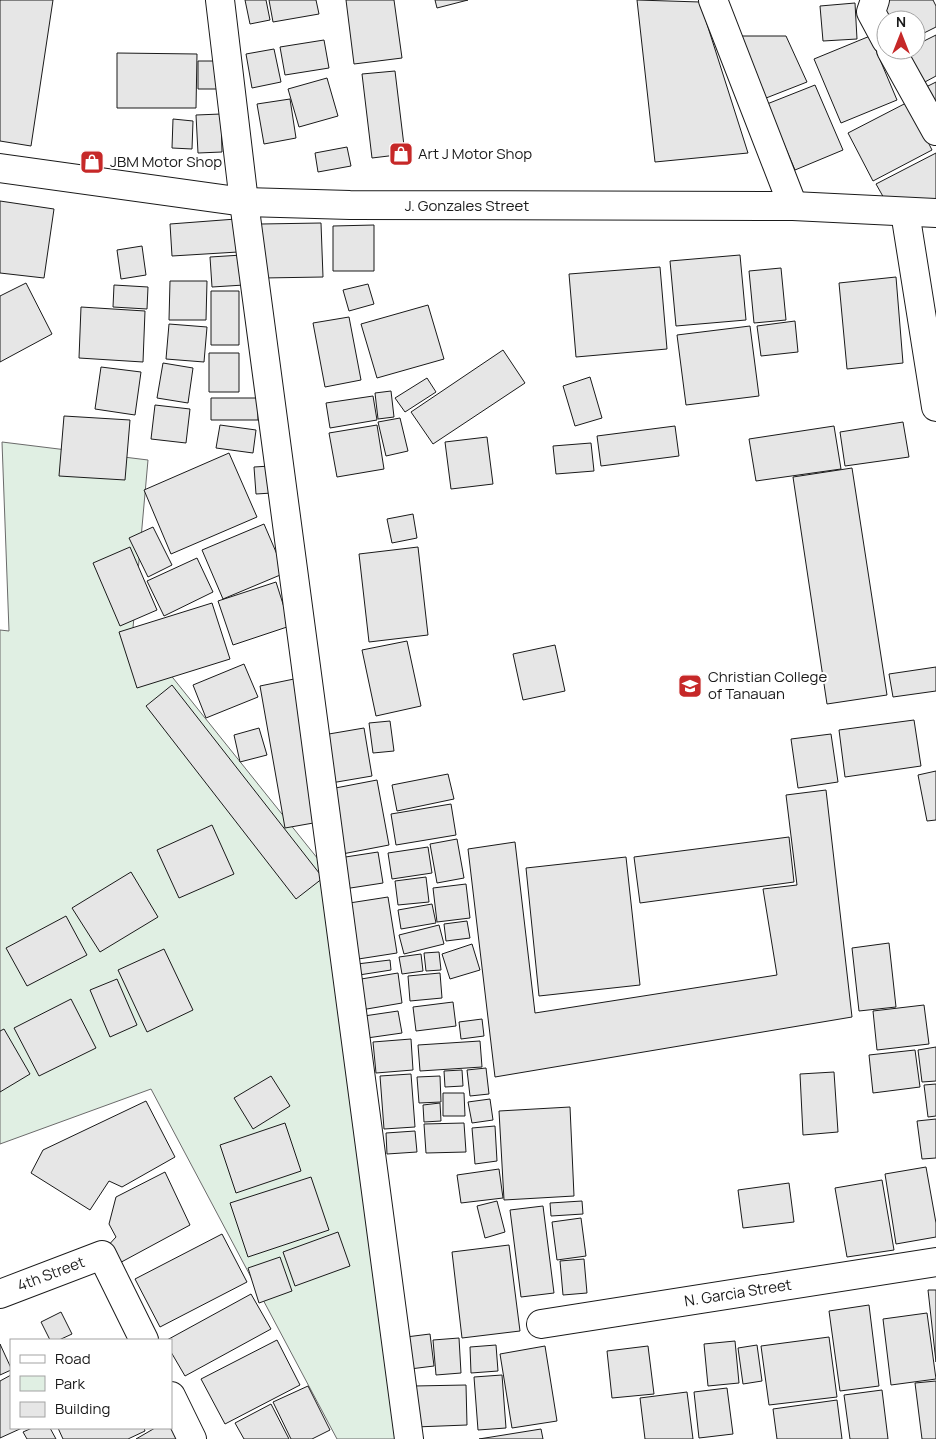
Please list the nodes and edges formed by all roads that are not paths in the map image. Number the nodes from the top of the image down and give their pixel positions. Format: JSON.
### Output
{"nodes":[{"id":1,"x":220,"y":0,"type":"edge"},
{"id":2,"x":713,"y":0,"type":"edge"},
{"id":3,"x":875,"y":0,"type":"edge"},
{"id":4,"x":876,"y":21,"type":"edge"},
{"id":5,"x":897,"y":60,"type":"edge"},
{"id":6,"x":936,"y":131,"type":"edge"},
{"id":7,"x":0,"y":168,"type":"edge"},
{"id":8,"x":244,"y":202,"type":"junction"},
{"id":9,"x":793,"y":206,"type":"junction"},
{"id":10,"x":905,"y":212,"type":"junction"},
{"id":11,"x":936,"y":213,"type":"edge"},
{"id":12,"x":936,"y":407,"type":"edge"},
{"id":13,"x":936,"y":1262,"type":"edge"},
{"id":14,"x":0,"y":1294,"type":"edge"},
{"id":15,"x":540,"y":1324,"type":"dead end"},
{"id":16,"x":144,"y":1339,"type":"edge"},
{"id":17,"x":172,"y":1398,"type":"edge"},
{"id":18,"x":192,"y":1439,"type":"edge"},
{"id":19,"x":409,"y":1439,"type":"edge"}],
"edges":[{"from":1,"to":8,"type":"street"},
{"from":2,"to":9,"type":"street"},
{"from":3,"to":4,"type":"street"},
{"from":5,"to":6,"type":"street"},
{"from":7,"to":8,"type":"street","name":"J. Gonzales Street"},
{"from":8,"to":9,"type":"street","name":"J. Gonzales Street"},
{"from":8,"to":19,"type":"street"},
{"from":9,"to":10,"type":"street","name":"J. Gonzales Street"},
{"from":10,"to":11,"type":"street","name":"J. Gonzales Street"},
{"from":10,"to":12,"type":"street"},
{"from":13,"to":15,"type":"street","name":"N. Garcia Street"},
{"from":14,"to":16,"type":"street","name":"4th Street"},
{"from":17,"to":18,"type":"street"}]}
